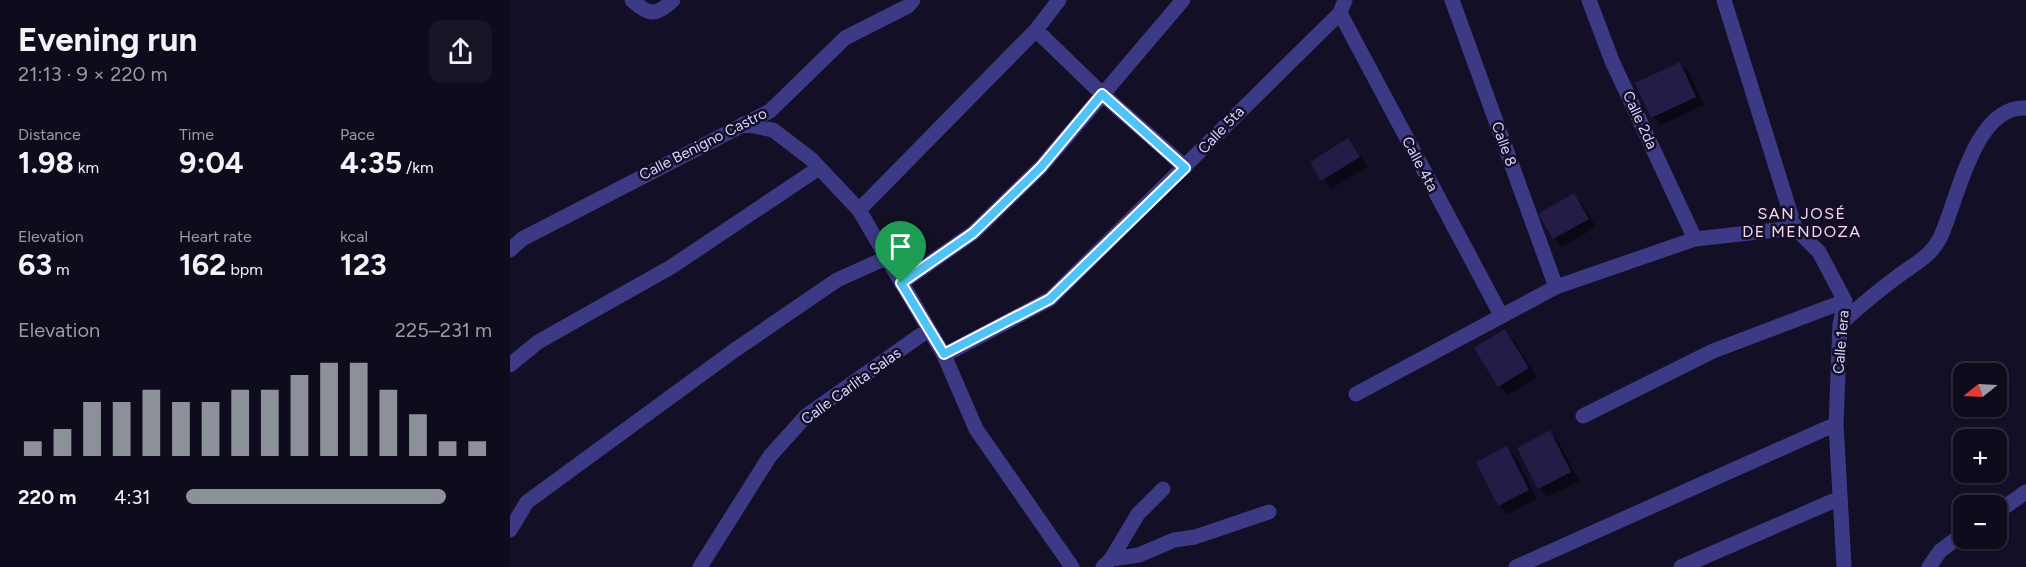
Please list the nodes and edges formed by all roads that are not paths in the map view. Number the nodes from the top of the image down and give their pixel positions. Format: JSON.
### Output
{"nodes":[{"id":1,"x":632,"y":0,"type":"edge"},
{"id":2,"x":673,"y":0,"type":"edge"},
{"id":3,"x":913,"y":0,"type":"edge"},
{"id":4,"x":1059,"y":0,"type":"edge"},
{"id":5,"x":1183,"y":0,"type":"edge"},
{"id":6,"x":1452,"y":0,"type":"edge"},
{"id":7,"x":1589,"y":0,"type":"edge"},
{"id":8,"x":1724,"y":0,"type":"edge"},
{"id":9,"x":1342,"y":7,"type":"edge"},
{"id":10,"x":1036,"y":30,"type":"junction"},
{"id":11,"x":1102,"y":94,"type":"junction"},
{"id":12,"x":2026,"y":108,"type":"edge"},
{"id":13,"x":743,"y":124,"type":"junction"},
{"id":14,"x":819,"y":168,"type":"junction"},
{"id":15,"x":1185,"y":168,"type":"junction"},
{"id":16,"x":859,"y":210,"type":"junction"},
{"id":17,"x":1795,"y":228,"type":"junction"},
{"id":18,"x":1695,"y":239,"type":"junction"},
{"id":19,"x":510,"y":250,"type":"edge"},
{"id":20,"x":886,"y":258,"type":"junction"},
{"id":21,"x":901,"y":283,"type":"junction"},
{"id":22,"x":1556,"y":287,"type":"junction"},
{"id":23,"x":1845,"y":301,"type":"junction"},
{"id":24,"x":1501,"y":315,"type":"junction"},
{"id":25,"x":1840,"y":324,"type":"junction"},
{"id":26,"x":928,"y":330,"type":"junction"},
{"id":27,"x":944,"y":354,"type":"junction"},
{"id":28,"x":510,"y":365,"type":"edge"},
{"id":29,"x":1356,"y":394,"type":"dead end"},
{"id":30,"x":1583,"y":416,"type":"dead end"},
{"id":31,"x":1836,"y":424,"type":"junction"},
{"id":32,"x":1163,"y":489,"type":"dead end"},
{"id":33,"x":2026,"y":492,"type":"edge"},
{"id":34,"x":1840,"y":498,"type":"junction"},
{"id":35,"x":2007,"y":505,"type":"edge"},
{"id":36,"x":1269,"y":512,"type":"dead end"},
{"id":37,"x":510,"y":530,"type":"edge"},
{"id":38,"x":1953,"y":541,"type":"edge"},
{"id":39,"x":1107,"y":563,"type":"edge"},
{"id":40,"x":700,"y":567,"type":"edge"},
{"id":41,"x":1071,"y":567,"type":"edge"},
{"id":42,"x":1516,"y":567,"type":"edge"},
{"id":43,"x":1681,"y":567,"type":"edge"},
{"id":44,"x":1844,"y":567,"type":"edge"},
{"id":45,"x":1929,"y":567,"type":"edge"}],
"edges":[{"from":1,"to":2,"type":"street"},
{"from":3,"to":13,"type":"street","name":"Calle Benigno Castro"},
{"from":4,"to":10,"type":"street"},
{"from":5,"to":11,"type":"street"},
{"from":6,"to":22,"type":"street","name":"Calle 8"},
{"from":7,"to":18,"type":"street","name":"Calle 2da"},
{"from":8,"to":17,"type":"street","name":"Calle 1era"},
{"from":9,"to":15,"type":"street","name":"Calle 5ta"},
{"from":9,"to":24,"type":"street","name":"Calle 4ta"},
{"from":10,"to":11,"type":"street"},
{"from":10,"to":16,"type":"street"},
{"from":11,"to":15,"type":"street"},
{"from":11,"to":21,"type":"street"},
{"from":12,"to":25,"type":"street"},
{"from":13,"to":14,"type":"street"},
{"from":13,"to":19,"type":"street","name":"Calle Benigno Castro"},
{"from":14,"to":16,"type":"street"},
{"from":14,"to":28,"type":"street"},
{"from":15,"to":27,"type":"street","name":"Calle 5ta"},
{"from":16,"to":20,"type":"street"},
{"from":17,"to":18,"type":"street"},
{"from":17,"to":23,"type":"street","name":"Calle 1era"},
{"from":18,"to":22,"type":"street"},
{"from":20,"to":21,"type":"street"},
{"from":20,"to":37,"type":"street"},
{"from":21,"to":26,"type":"street"},
{"from":22,"to":24,"type":"street"},
{"from":23,"to":25,"type":"street","name":"Calle 1era"},
{"from":23,"to":30,"type":"street"},
{"from":24,"to":29,"type":"street"},
{"from":25,"to":31,"type":"street","name":"Calle 1era"},
{"from":26,"to":27,"type":"street"},
{"from":26,"to":40,"type":"street","name":"Calle Carlita Salas"},
{"from":27,"to":41,"type":"street"},
{"from":31,"to":34,"type":"street","name":"Calle 1era"},
{"from":31,"to":42,"type":"street"},
{"from":32,"to":39,"type":"street"},
{"from":33,"to":35,"type":"street"},
{"from":34,"to":43,"type":"street"},
{"from":34,"to":44,"type":"street","name":"Calle 1era"},
{"from":36,"to":39,"type":"street"},
{"from":38,"to":45,"type":"street"}]}
